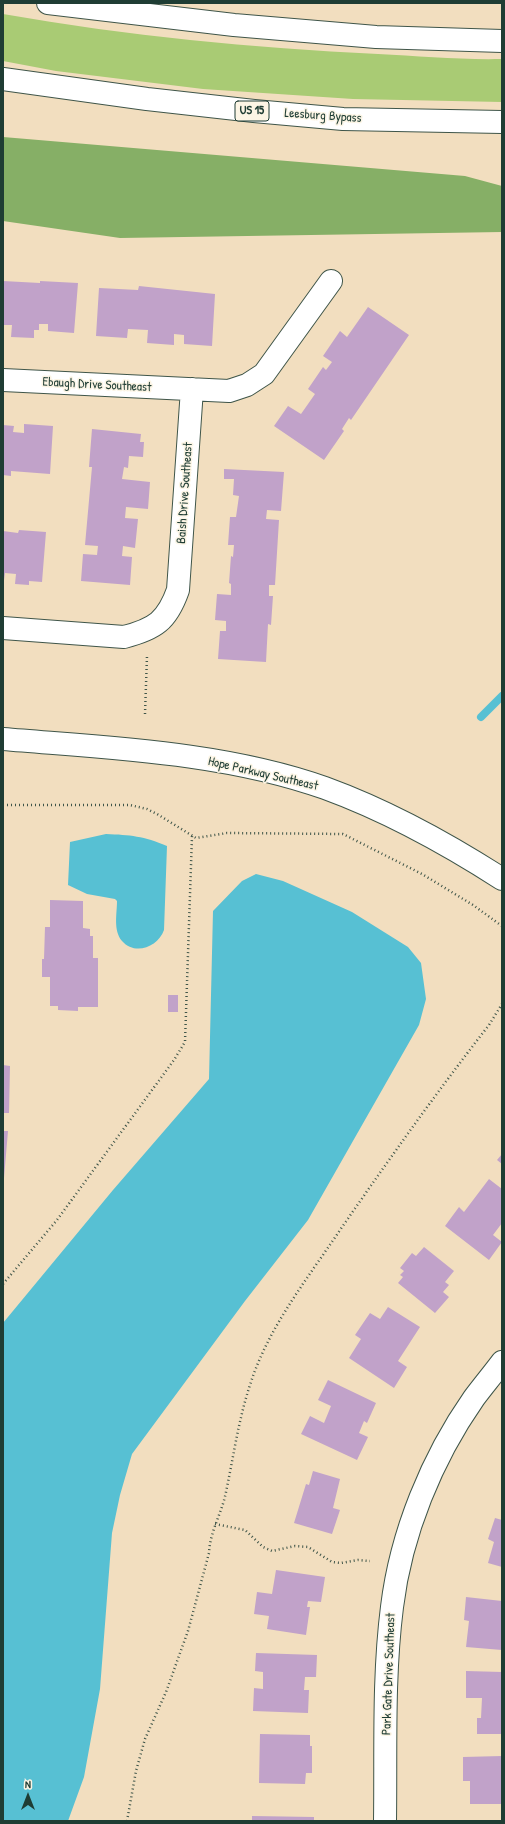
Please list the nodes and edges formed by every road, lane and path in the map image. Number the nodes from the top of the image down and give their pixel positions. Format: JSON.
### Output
{"nodes":[{"id":1,"x":48,"y":3,"type":"edge"},
{"id":2,"x":502,"y":41,"type":"edge"},
{"id":3,"x":3,"y":79,"type":"edge"},
{"id":4,"x":502,"y":122,"type":"edge"},
{"id":5,"x":331,"y":281,"type":"dead end"},
{"id":6,"x":3,"y":380,"type":"edge"},
{"id":7,"x":192,"y":389,"type":"junction"},
{"id":8,"x":3,"y":628,"type":"edge"},
{"id":9,"x":148,"y":651,"type":"dead end"},
{"id":10,"x":145,"y":714,"type":"dead end"},
{"id":11,"x":3,"y":739,"type":"edge"},
{"id":12,"x":3,"y":805,"type":"edge"},
{"id":13,"x":192,"y":836,"type":"junction"},
{"id":14,"x":502,"y":879,"type":"edge"},
{"id":15,"x":502,"y":926,"type":"edge"},
{"id":16,"x":502,"y":1004,"type":"edge"},
{"id":17,"x":3,"y":1284,"type":"edge"},
{"id":18,"x":502,"y":1362,"type":"edge"},
{"id":19,"x":215,"y":1524,"type":"junction"},
{"id":20,"x":370,"y":1561,"type":"dead end"},
{"id":21,"x":128,"y":1821,"type":"edge"},
{"id":22,"x":385,"y":1821,"type":"edge"}],
"edges":[{"from":1,"to":2,"type":"main road"},
{"from":3,"to":4,"type":"main road","name":"Leesburg Bypass","number":"US 15"},
{"from":5,"to":7,"type":"main road"},
{"from":6,"to":7,"type":"main road","name":"Ebaugh Drive Southeast"},
{"from":7,"to":8,"type":"main road","name":"Baish Drive Southeast"},
{"from":9,"to":10,"type":"path"},
{"from":11,"to":14,"type":"main road","name":"Hope Parkway Southeast"},
{"from":12,"to":13,"type":"path"},
{"from":13,"to":15,"type":"path"},
{"from":13,"to":17,"type":"path"},
{"from":16,"to":19,"type":"path"},
{"from":18,"to":22,"type":"main road","name":"Park Gate Drive Southeast"},
{"from":19,"to":20,"type":"path"},
{"from":19,"to":21,"type":"path"}]}
